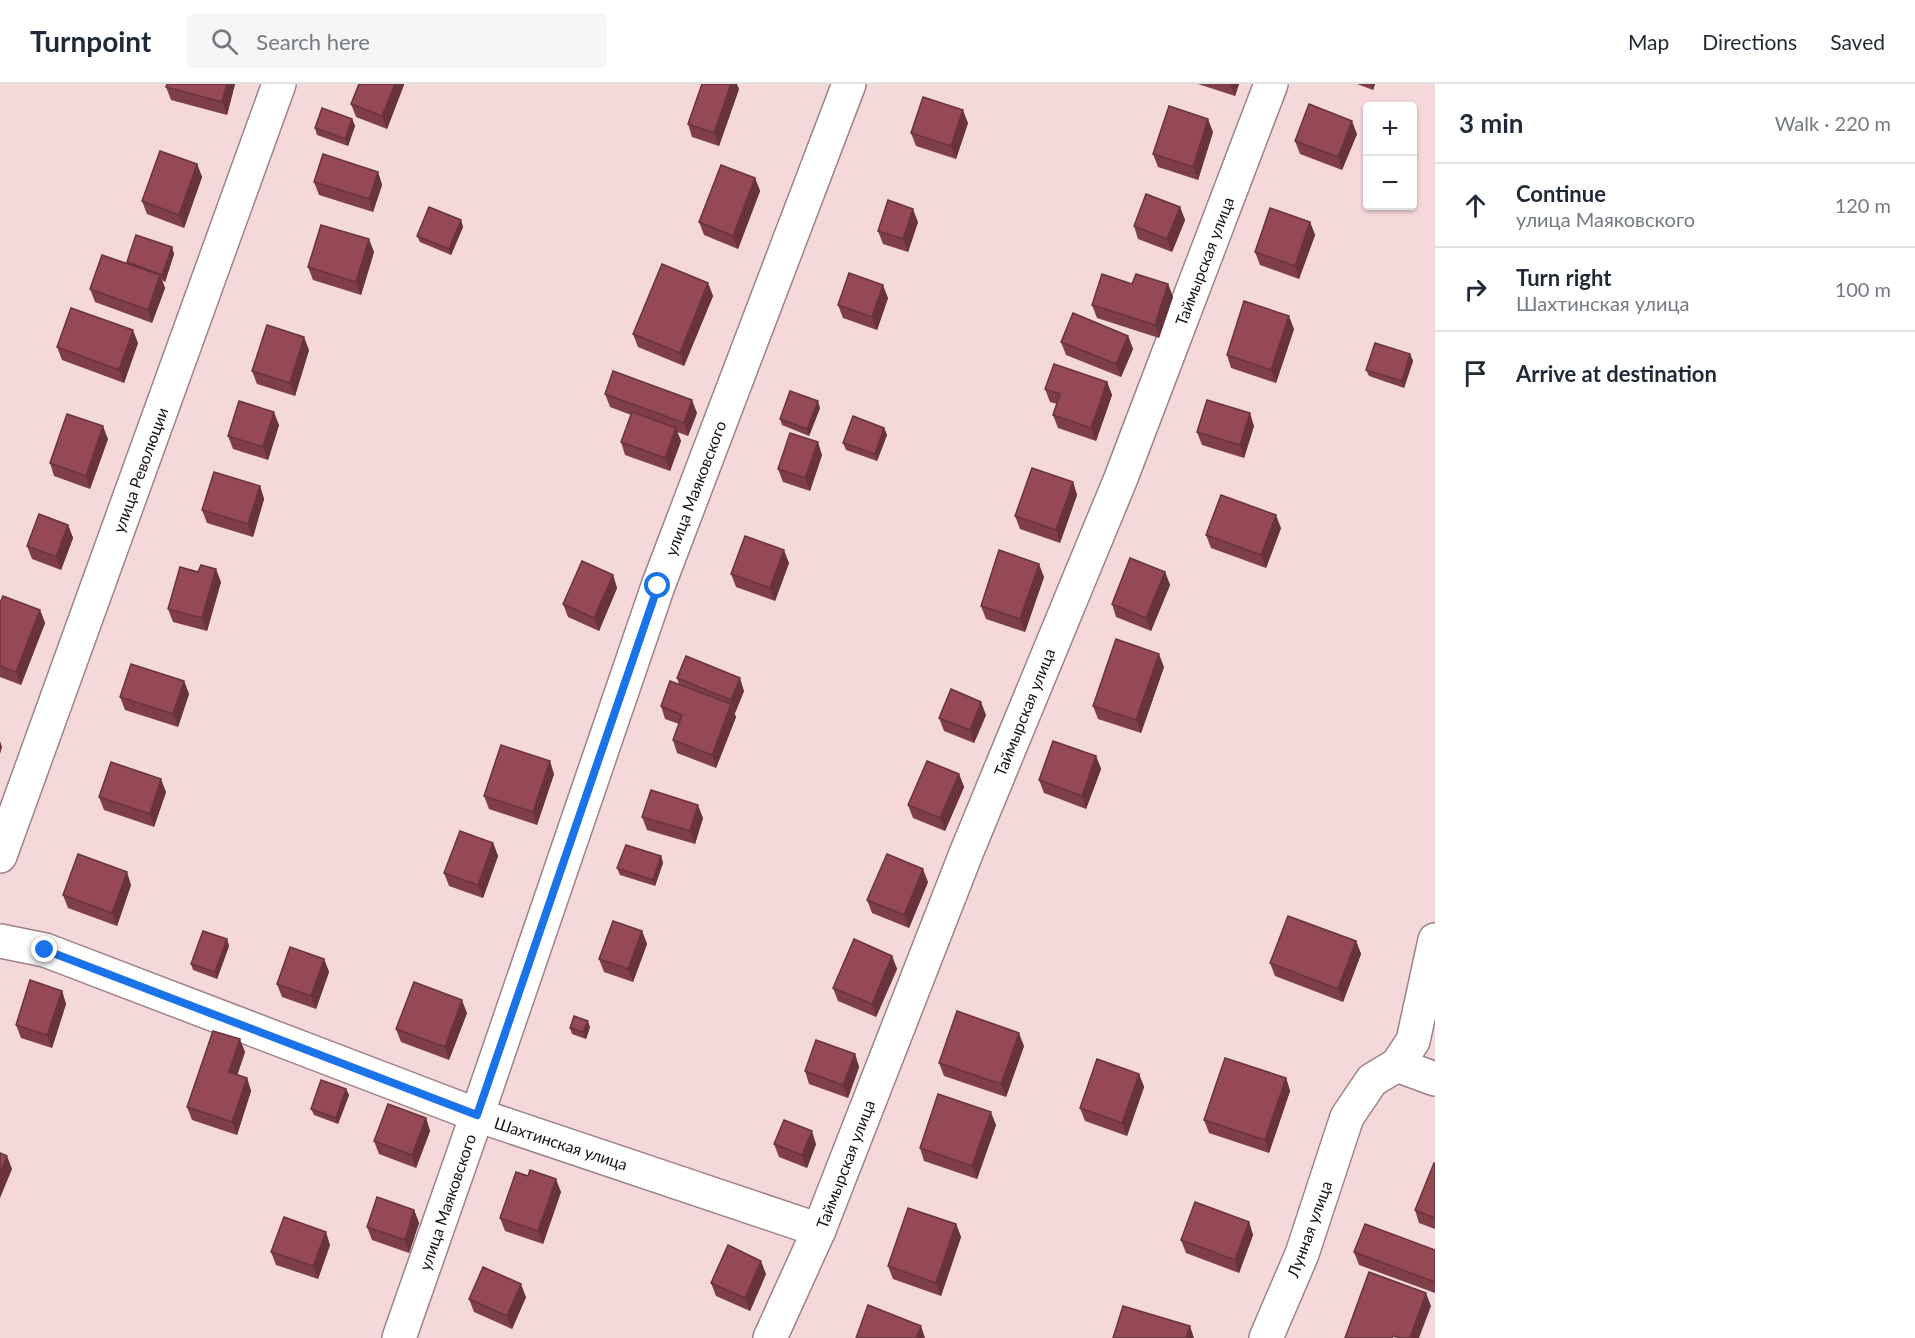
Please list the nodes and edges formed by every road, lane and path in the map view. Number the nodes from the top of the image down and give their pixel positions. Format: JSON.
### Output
{"nodes":[{"id":1,"x":279,"y":84,"type":"edge"},
{"id":2,"x":849,"y":84,"type":"edge"},
{"id":3,"x":1271,"y":84,"type":"edge"},
{"id":4,"x":0,"y":856,"type":"edge"},
{"id":5,"x":1435,"y":940,"type":"edge"},
{"id":6,"x":0,"y":941,"type":"edge"},
{"id":7,"x":1397,"y":1065,"type":"junction"},
{"id":8,"x":1435,"y":1078,"type":"edge"},
{"id":9,"x":477,"y":1115,"type":"junction"},
{"id":10,"x":819,"y":1230,"type":"junction"},
{"id":11,"x":399,"y":1338,"type":"edge"},
{"id":12,"x":770,"y":1338,"type":"edge"},
{"id":13,"x":1266,"y":1338,"type":"edge"}],
"edges":[{"from":1,"to":4,"type":"street","name":"улица Революции"},
{"from":2,"to":9,"type":"street","name":"улица Маяковского"},
{"from":3,"to":10,"type":"street","name":"Таймырская улица"},
{"from":5,"to":7,"type":"street"},
{"from":6,"to":9,"type":"street","name":"Шахтинская улица"},
{"from":7,"to":8,"type":"street"},
{"from":7,"to":13,"type":"street","name":"Лунная улица"},
{"from":9,"to":10,"type":"street","name":"Шахтинская улица"},
{"from":9,"to":11,"type":"street","name":"улица Маяковского"},
{"from":10,"to":12,"type":"street","name":"Таймырская улица"}]}
